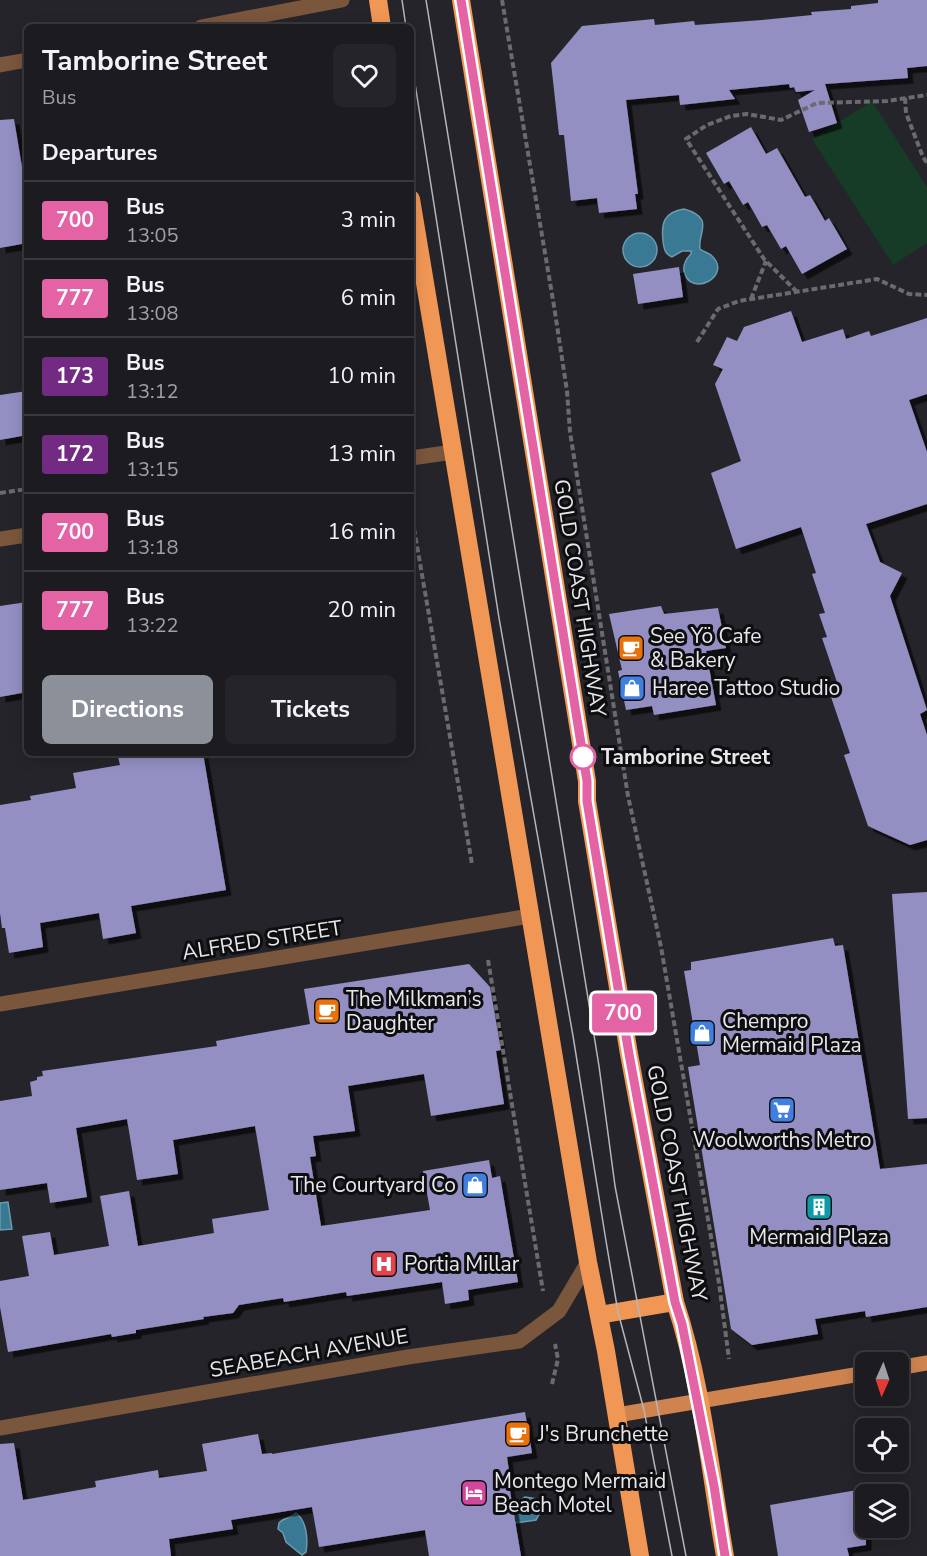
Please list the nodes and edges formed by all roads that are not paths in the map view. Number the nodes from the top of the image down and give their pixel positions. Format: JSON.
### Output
{"nodes":[{"id":1,"x":342,"y":0,"type":"edge"},
{"id":2,"x":378,"y":0,"type":"edge"},
{"id":3,"x":461,"y":0,"type":"edge"},
{"id":4,"x":217,"y":24,"type":"edge"},
{"id":5,"x":382,"y":24,"type":"edge"},
{"id":6,"x":24,"y":61,"type":"edge"},
{"id":7,"x":0,"y":65,"type":"edge"},
{"id":8,"x":414,"y":217,"type":"edge"},
{"id":9,"x":453,"y":452,"type":"junction"},
{"id":10,"x":414,"y":458,"type":"edge"},
{"id":11,"x":24,"y":535,"type":"edge"},
{"id":12,"x":0,"y":539,"type":"edge"},
{"id":13,"x":530,"y":916,"type":"junction"},
{"id":14,"x":0,"y":1004,"type":"edge"},
{"id":15,"x":588,"y":1262,"type":"junction"},
{"id":16,"x":675,"y":1302,"type":"junction"},
{"id":17,"x":599,"y":1315,"type":"junction"},
{"id":18,"x":927,"y":1363,"type":"edge"},
{"id":19,"x":909,"y":1366,"type":"edge"},
{"id":20,"x":855,"y":1375,"type":"edge"},
{"id":21,"x":698,"y":1402,"type":"junction"},
{"id":22,"x":617,"y":1415,"type":"junction"},
{"id":23,"x":0,"y":1428,"type":"edge"},
{"id":24,"x":640,"y":1556,"type":"edge"},
{"id":25,"x":725,"y":1556,"type":"edge"}],
"edges":[{"from":1,"to":4,"type":"street"},
{"from":2,"to":5,"type":"highway"},
{"from":3,"to":16,"type":"highway","name":"GOLD COAST HIGHWAY"},
{"from":6,"to":7,"type":"street"},
{"from":8,"to":9,"type":"highway"},
{"from":9,"to":10,"type":"street"},
{"from":9,"to":13,"type":"highway"},
{"from":11,"to":12,"type":"street"},
{"from":13,"to":14,"type":"street","name":"ALFRED STREET"},
{"from":13,"to":15,"type":"highway"},
{"from":15,"to":17,"type":"highway"},
{"from":15,"to":23,"type":"street","name":"SEABEACH AVENUE"},
{"from":16,"to":17,"type":"highway"},
{"from":16,"to":21,"type":"highway","name":"GOLD COAST HIGHWAY"},
{"from":17,"to":22,"type":"highway"},
{"from":18,"to":19,"type":"main road"},
{"from":20,"to":21,"type":"main road"},
{"from":21,"to":22,"type":"main road"},
{"from":21,"to":25,"type":"highway","name":"GOLD COAST HIGHWAY"},
{"from":22,"to":24,"type":"highway"}]}
